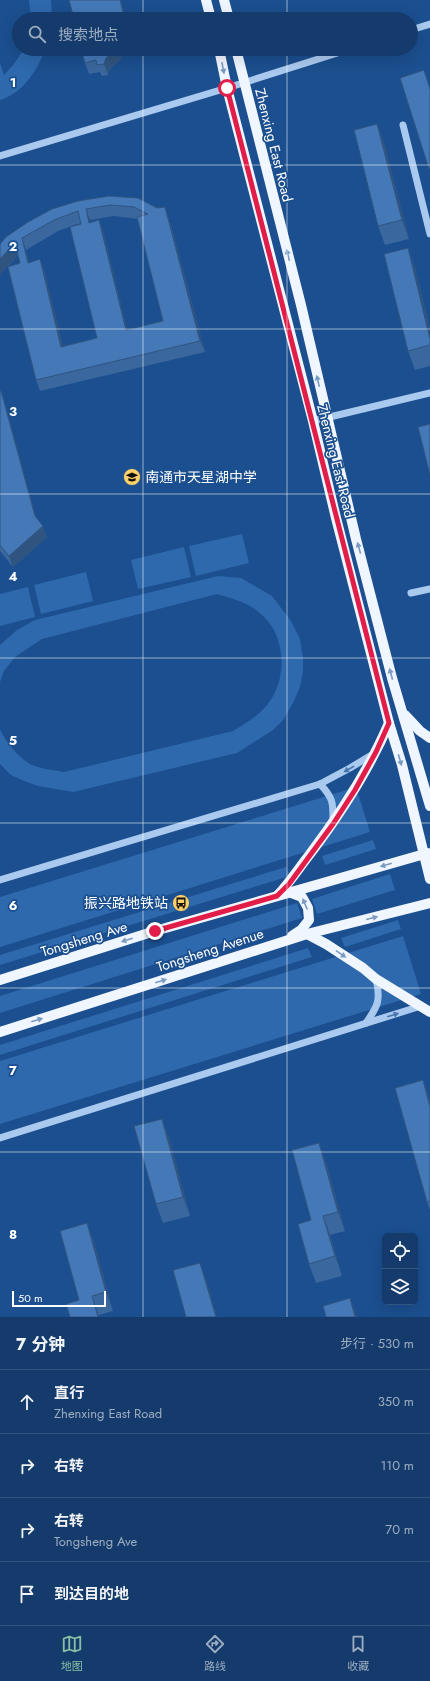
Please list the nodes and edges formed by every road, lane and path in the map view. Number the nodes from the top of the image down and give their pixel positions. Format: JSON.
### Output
{"nodes":[{"id":1,"x":206,"y":0,"type":"edge"},
{"id":2,"x":224,"y":0,"type":"edge"},
{"id":3,"x":209,"y":12,"type":"edge"},
{"id":4,"x":227,"y":12,"type":"edge"},
{"id":5,"x":430,"y":24,"type":"edge"},
{"id":6,"x":418,"y":28,"type":"edge"},
{"id":7,"x":220,"y":56,"type":"edge"},
{"id":8,"x":238,"y":56,"type":"edge"},
{"id":9,"x":328,"y":56,"type":"edge"},
{"id":10,"x":244,"y":83,"type":"junction"},
{"id":11,"x":227,"y":88,"type":"junction"},
{"id":12,"x":403,"y":125,"type":"dead end"},
{"id":13,"x":0,"y":156,"type":"edge"},
{"id":14,"x":430,"y":201,"type":"edge"},
{"id":15,"x":422,"y":203,"type":"junction"},
{"id":16,"x":430,"y":234,"type":"edge"},
{"id":17,"x":430,"y":393,"type":"edge"},
{"id":18,"x":326,"y":418,"type":"junction"},
{"id":19,"x":312,"y":421,"type":"junction"},
{"id":20,"x":430,"y":589,"type":"edge"},
{"id":21,"x":411,"y":593,"type":"dead end"},
{"id":22,"x":402,"y":712,"type":"junction"},
{"id":23,"x":389,"y":723,"type":"junction"},
{"id":24,"x":430,"y":738,"type":"edge"},
{"id":25,"x":376,"y":752,"type":"junction"},
{"id":26,"x":320,"y":784,"type":"junction"},
{"id":27,"x":430,"y":806,"type":"edge"},
{"id":28,"x":333,"y":824,"type":"junction"},
{"id":29,"x":427,"y":853,"type":"edge"},
{"id":30,"x":430,"y":879,"type":"edge"},
{"id":31,"x":0,"y":880,"type":"edge"},
{"id":32,"x":290,"y":892,"type":"junction"},
{"id":33,"x":277,"y":896,"type":"junction"},
{"id":34,"x":430,"y":903,"type":"edge"},
{"id":35,"x":307,"y":934,"type":"junction"},
{"id":36,"x":284,"y":942,"type":"junction"},
{"id":37,"x":0,"y":980,"type":"edge"},
{"id":38,"x":376,"y":980,"type":"junction"},
{"id":39,"x":421,"y":1006,"type":"junction"},
{"id":40,"x":430,"y":1012,"type":"edge"},
{"id":41,"x":366,"y":1023,"type":"junction"},
{"id":42,"x":0,"y":1032,"type":"edge"},
{"id":43,"x":0,"y":1138,"type":"edge"}],
"edges":[{"from":1,"to":3,"type":"main road"},
{"from":2,"to":4,"type":"main road"},
{"from":5,"to":6,"type":"street"},
{"from":7,"to":11,"type":"main road","name":"Zhenxing East Road","one_way":true},
{"from":8,"to":10,"type":"main road","name":"Zhenxing East Road"},
{"from":9,"to":10,"type":"street"},
{"from":10,"to":11,"type":"street"},
{"from":18,"to":10,"type":"main road","name":"Zhenxing East Road","one_way":true},
{"from":11,"to":13,"type":"street"},
{"from":11,"to":19,"type":"main road","name":"Zhenxing East Road"},
{"from":12,"to":15,"type":"street"},
{"from":14,"to":15,"type":"street"},
{"from":15,"to":16,"type":"street"},
{"from":17,"to":18,"type":"street"},
{"from":18,"to":19,"type":"street"},
{"from":22,"to":18,"type":"main road","name":"Zhenxing East Road","one_way":true},
{"from":19,"to":23,"type":"main road","name":"Zhenxing East Road"},
{"from":20,"to":21,"type":"street"},
{"from":22,"to":24,"type":"main road"},
{"from":22,"to":27,"type":"main road","name":"Zhenxing East Road"},
{"from":23,"to":25,"type":"main road"},
{"from":23,"to":29,"type":"main road","name":"Zhenxing East Road","one_way":true},
{"from":25,"to":26,"type":"street","one_way":true},
{"from":25,"to":28,"type":"main road"},
{"from":26,"to":28,"type":"street"},
{"from":26,"to":31,"type":"street"},
{"from":28,"to":33,"type":"main road"},
{"from":29,"to":30,"type":"main road","name":"Zhenxing East Road"},
{"from":29,"to":32,"type":"main road","name":"Tongsheng Ave","one_way":true},
{"from":32,"to":33,"type":"main road","name":"Tongsheng Ave"},
{"from":36,"to":32,"type":"main road","one_way":true},
{"from":33,"to":37,"type":"main road","name":"Tongsheng Ave","one_way":true},
{"from":35,"to":34,"type":"main road","name":"Tongsheng Avenue","one_way":true},
{"from":35,"to":36,"type":"main road","name":"Tongsheng Avenue"},
{"from":35,"to":38,"type":"main road","one_way":true},
{"from":42,"to":36,"type":"main road","name":"Tongsheng Avenue","one_way":true},
{"from":38,"to":39,"type":"main road"},
{"from":38,"to":41,"type":"street"},
{"from":39,"to":40,"type":"main road"},
{"from":41,"to":39,"type":"street","one_way":true},
{"from":41,"to":43,"type":"street"}]}
